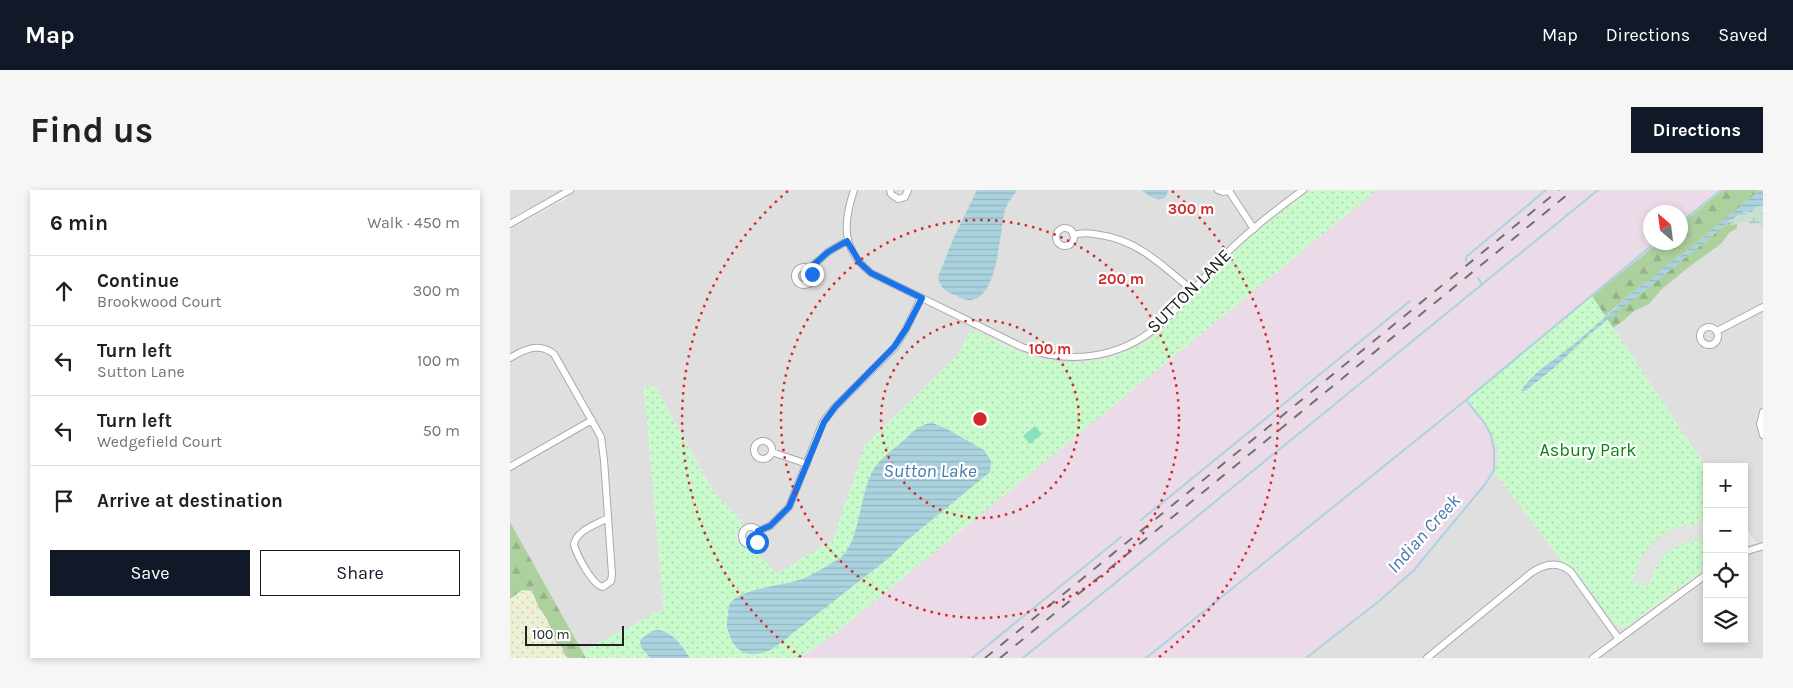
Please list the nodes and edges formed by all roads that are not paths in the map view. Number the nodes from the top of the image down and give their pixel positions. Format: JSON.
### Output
{"nodes":[{"id":1,"x":570,"y":190,"type":"edge"},
{"id":2,"x":854,"y":190,"type":"edge"},
{"id":3,"x":890,"y":190,"type":"edge"},
{"id":4,"x":908,"y":190,"type":"edge"},
{"id":5,"x":1218,"y":190,"type":"edge"},
{"id":6,"x":1229,"y":190,"type":"edge"},
{"id":7,"x":1303,"y":190,"type":"edge"},
{"id":8,"x":510,"y":224,"type":"edge"},
{"id":9,"x":1254,"y":229,"type":"junction"},
{"id":10,"x":1073,"y":235,"type":"dead end"},
{"id":11,"x":847,"y":241,"type":"junction"},
{"id":12,"x":809,"y":269,"type":"dead end"},
{"id":13,"x":1192,"y":290,"type":"junction"},
{"id":14,"x":922,"y":298,"type":"junction"},
{"id":15,"x":1763,"y":307,"type":"edge"},
{"id":16,"x":1717,"y":331,"type":"dead end"},
{"id":17,"x":510,"y":358,"type":"edge"},
{"id":18,"x":1763,"y":412,"type":"edge"},
{"id":19,"x":592,"y":420,"type":"junction"},
{"id":20,"x":1763,"y":435,"type":"edge"},
{"id":21,"x":772,"y":452,"type":"dead end"},
{"id":22,"x":807,"y":464,"type":"junction"},
{"id":23,"x":510,"y":467,"type":"edge"},
{"id":24,"x":608,"y":518,"type":"junction"},
{"id":25,"x":758,"y":531,"type":"dead end"},
{"id":26,"x":1763,"y":546,"type":"edge"},
{"id":27,"x":1748,"y":551,"type":"edge"},
{"id":28,"x":1703,"y":577,"type":"edge"},
{"id":29,"x":1619,"y":639,"type":"junction"},
{"id":30,"x":1427,"y":658,"type":"edge"},
{"id":31,"x":1593,"y":658,"type":"edge"}],
"edges":[{"from":1,"to":8,"type":"street"},
{"from":2,"to":11,"type":"street"},
{"from":3,"to":4,"type":"street"},
{"from":5,"to":6,"type":"street"},
{"from":6,"to":9,"type":"street"},
{"from":7,"to":9,"type":"street","name":"SUTTON LANE"},
{"from":9,"to":13,"type":"street","name":"SUTTON LANE"},
{"from":10,"to":13,"type":"street"},
{"from":11,"to":12,"type":"street"},
{"from":11,"to":14,"type":"street","name":"SUTTON LANE"},
{"from":13,"to":14,"type":"street","name":"SUTTON LANE"},
{"from":14,"to":22,"type":"street"},
{"from":15,"to":16,"type":"street"},
{"from":17,"to":19,"type":"street"},
{"from":18,"to":20,"type":"street"},
{"from":19,"to":23,"type":"street"},
{"from":19,"to":24,"type":"street"},
{"from":21,"to":22,"type":"street"},
{"from":22,"to":25,"type":"street"},
{"from":24,"to":24,"type":"street"},
{"from":26,"to":27,"type":"street"},
{"from":28,"to":29,"type":"street"},
{"from":29,"to":30,"type":"street"},
{"from":29,"to":31,"type":"street"}]}
